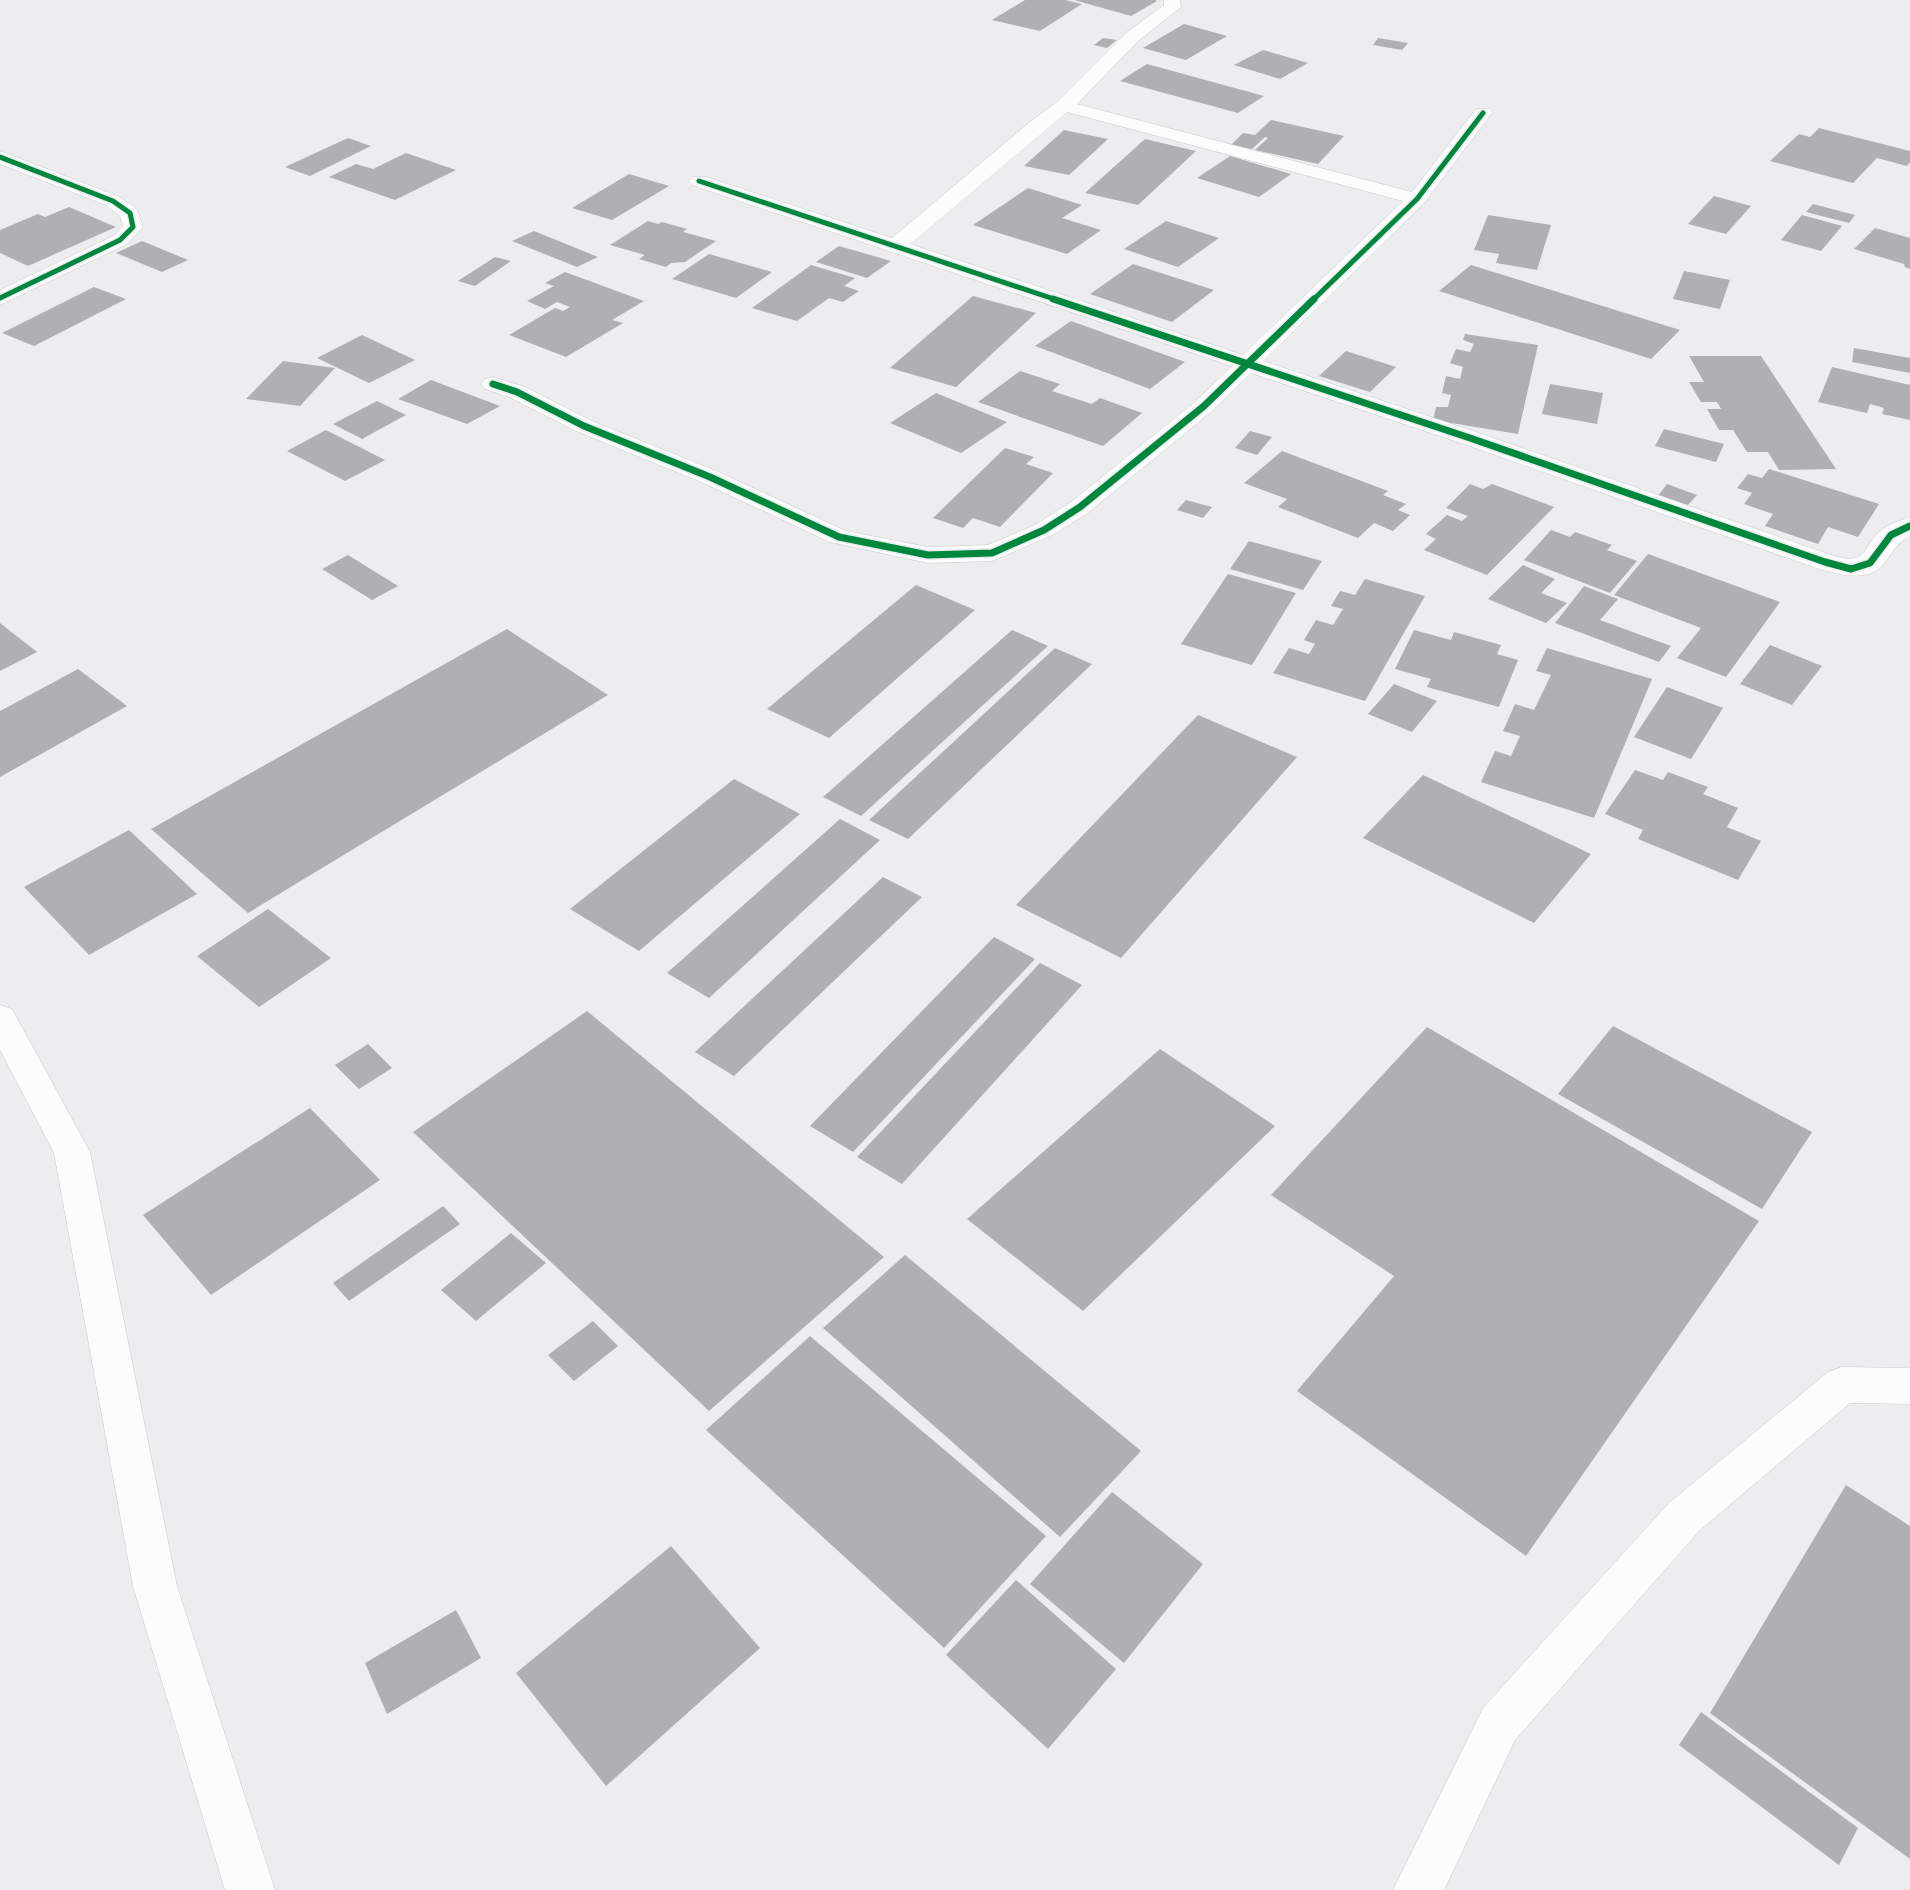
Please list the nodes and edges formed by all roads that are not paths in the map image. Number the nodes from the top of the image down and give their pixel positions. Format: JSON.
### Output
{"nodes":[{"id":1,"x":1172,"y":0,"type":"edge"},
{"id":2,"x":1064,"y":106,"type":"junction"},
{"id":3,"x":1483,"y":113,"type":"dead end"},
{"id":4,"x":0,"y":157,"type":"edge"},
{"id":5,"x":699,"y":182,"type":"dead end"},
{"id":6,"x":1417,"y":199,"type":"junction"},
{"id":7,"x":894,"y":247,"type":"junction"},
{"id":8,"x":0,"y":298,"type":"edge"},
{"id":9,"x":1248,"y":364,"type":"junction"},
{"id":10,"x":493,"y":384,"type":"dead end"},
{"id":11,"x":1910,"y":526,"type":"edge"},
{"id":12,"x":0,"y":1018,"type":"edge"},
{"id":13,"x":1910,"y":1386,"type":"edge"},
{"id":14,"x":250,"y":1890,"type":"edge"},
{"id":15,"x":1418,"y":1890,"type":"edge"}],
"edges":[{"from":1,"to":2,"type":"street"},
{"from":2,"to":6,"type":"street"},
{"from":2,"to":7,"type":"street"},
{"from":3,"to":6,"type":"street"},
{"from":4,"to":8,"type":"street"},
{"from":5,"to":7,"type":"street"},
{"from":6,"to":9,"type":"street"},
{"from":7,"to":9,"type":"street"},
{"from":9,"to":10,"type":"street"},
{"from":9,"to":11,"type":"street"},
{"from":12,"to":14,"type":"street"},
{"from":13,"to":15,"type":"street"}]}
